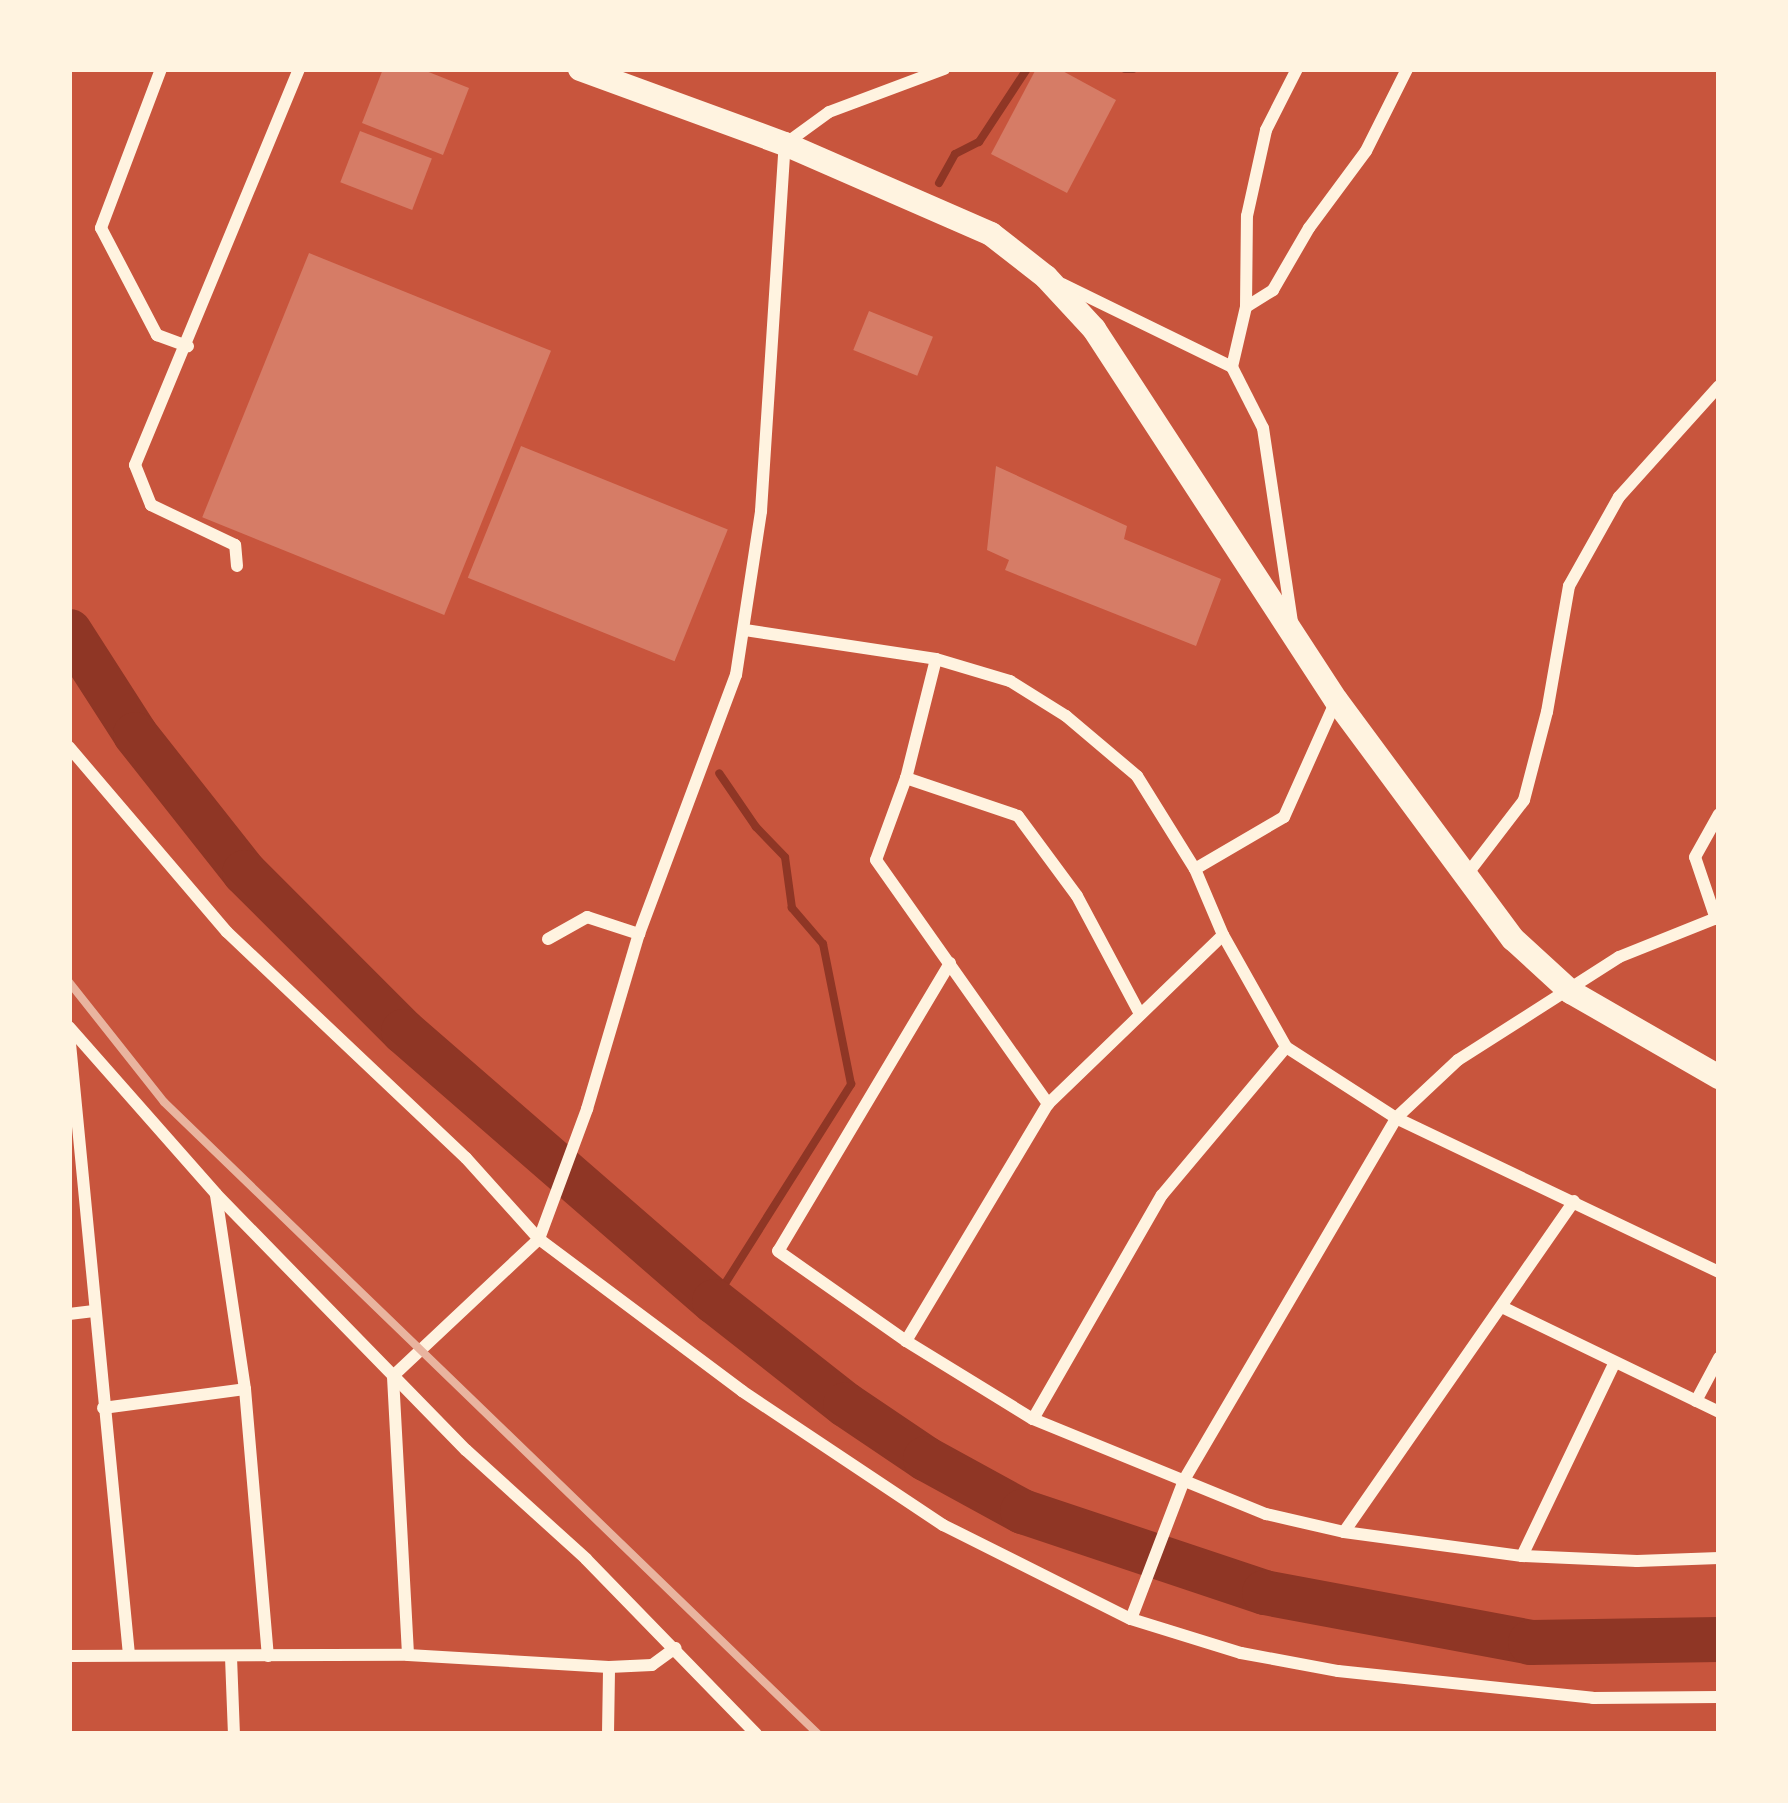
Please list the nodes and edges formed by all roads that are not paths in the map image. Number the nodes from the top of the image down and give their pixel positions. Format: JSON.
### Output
{"nodes":[{"id":1,"x":161,"y":69,"type":"edge"},
{"id":2,"x":299,"y":69,"type":"edge"},
{"id":3,"x":580,"y":69,"type":"edge"},
{"id":4,"x":944,"y":69,"type":"edge"},
{"id":5,"x":1297,"y":69,"type":"edge"},
{"id":6,"x":1407,"y":69,"type":"edge"},
{"id":7,"x":784,"y":144,"type":"junction"},
{"id":8,"x":1046,"y":278,"type":"junction"},
{"id":9,"x":1246,"y":308,"type":"junction"},
{"id":10,"x":188,"y":346,"type":"junction"},
{"id":11,"x":1232,"y":367,"type":"junction"},
{"id":12,"x":1719,"y":386,"type":"edge"},
{"id":13,"x":237,"y":566,"type":"dead end"},
{"id":14,"x":1292,"y":629,"type":"junction"},
{"id":15,"x":745,"y":630,"type":"junction"},
{"id":16,"x":935,"y":659,"type":"junction"},
{"id":17,"x":1336,"y":700,"type":"junction"},
{"id":18,"x":69,"y":747,"type":"edge"},
{"id":19,"x":906,"y":778,"type":"junction"},
{"id":20,"x":1719,"y":814,"type":"edge"},
{"id":21,"x":1195,"y":869,"type":"junction"},
{"id":22,"x":1465,"y":877,"type":"junction"},
{"id":23,"x":1718,"y":918,"type":"edge"},
{"id":24,"x":639,"y":934,"type":"junction"},
{"id":25,"x":1223,"y":935,"type":"junction"},
{"id":26,"x":548,"y":939,"type":"dead end"},
{"id":27,"x":950,"y":964,"type":"junction"},
{"id":28,"x":1571,"y":992,"type":"junction"},
{"id":29,"x":1140,"y":1014,"type":"junction"},
{"id":30,"x":69,"y":1030,"type":"edge"},
{"id":31,"x":1286,"y":1047,"type":"junction"},
{"id":32,"x":1719,"y":1077,"type":"edge"},
{"id":33,"x":1048,"y":1104,"type":"junction"},
{"id":34,"x":1396,"y":1118,"type":"junction"},
{"id":35,"x":216,"y":1194,"type":"junction"},
{"id":36,"x":1574,"y":1201,"type":"junction"},
{"id":37,"x":539,"y":1239,"type":"junction"},
{"id":38,"x":1719,"y":1272,"type":"edge"},
{"id":39,"x":1502,"y":1307,"type":"junction"},
{"id":40,"x":92,"y":1311,"type":"junction"},
{"id":41,"x":69,"y":1314,"type":"edge"},
{"id":42,"x":905,"y":1341,"type":"junction"},
{"id":43,"x":1719,"y":1358,"type":"edge"},
{"id":44,"x":1615,"y":1364,"type":"junction"},
{"id":45,"x":393,"y":1376,"type":"junction"},
{"id":46,"x":245,"y":1389,"type":"junction"},
{"id":47,"x":1696,"y":1401,"type":"junction"},
{"id":48,"x":103,"y":1408,"type":"junction"},
{"id":49,"x":1719,"y":1412,"type":"edge"},
{"id":50,"x":1033,"y":1419,"type":"junction"},
{"id":51,"x":1184,"y":1480,"type":"junction"},
{"id":52,"x":1344,"y":1532,"type":"junction"},
{"id":53,"x":1522,"y":1556,"type":"junction"},
{"id":54,"x":1719,"y":1558,"type":"edge"},
{"id":55,"x":1131,"y":1619,"type":"junction"},
{"id":56,"x":675,"y":1648,"type":"junction"},
{"id":57,"x":129,"y":1655,"type":"junction"},
{"id":58,"x":408,"y":1655,"type":"junction"},
{"id":59,"x":69,"y":1656,"type":"edge"},
{"id":60,"x":268,"y":1656,"type":"junction"},
{"id":61,"x":231,"y":1657,"type":"junction"},
{"id":62,"x":609,"y":1667,"type":"junction"},
{"id":63,"x":1719,"y":1697,"type":"edge"},
{"id":64,"x":233,"y":1734,"type":"edge"},
{"id":65,"x":608,"y":1734,"type":"edge"},
{"id":66,"x":756,"y":1734,"type":"edge"}],
"edges":[{"from":1,"to":10,"type":"street"},
{"from":2,"to":10,"type":"street"},
{"from":3,"to":7,"type":"main road"},
{"from":4,"to":7,"type":"street"},
{"from":5,"to":9,"type":"street"},
{"from":6,"to":9,"type":"street"},
{"from":7,"to":8,"type":"main road"},
{"from":7,"to":15,"type":"street"},
{"from":8,"to":11,"type":"street"},
{"from":8,"to":14,"type":"main road"},
{"from":9,"to":11,"type":"street"},
{"from":10,"to":13,"type":"street"},
{"from":11,"to":14,"type":"street"},
{"from":12,"to":22,"type":"street"},
{"from":14,"to":17,"type":"main road"},
{"from":15,"to":16,"type":"street"},
{"from":15,"to":24,"type":"street"},
{"from":16,"to":19,"type":"street"},
{"from":16,"to":21,"type":"street"},
{"from":17,"to":21,"type":"street"},
{"from":17,"to":22,"type":"main road"},
{"from":18,"to":37,"type":"street"},
{"from":19,"to":27,"type":"street"},
{"from":19,"to":29,"type":"street"},
{"from":20,"to":23,"type":"street"},
{"from":21,"to":25,"type":"street"},
{"from":22,"to":28,"type":"main road"},
{"from":23,"to":28,"type":"street"},
{"from":24,"to":26,"type":"street"},
{"from":24,"to":37,"type":"street"},
{"from":25,"to":29,"type":"street"},
{"from":25,"to":31,"type":"street"},
{"from":27,"to":33,"type":"street"},
{"from":27,"to":42,"type":"street"},
{"from":28,"to":32,"type":"main road"},
{"from":28,"to":34,"type":"street"},
{"from":29,"to":33,"type":"street"},
{"from":30,"to":35,"type":"street"},
{"from":30,"to":40,"type":"street"},
{"from":31,"to":34,"type":"street"},
{"from":31,"to":50,"type":"street"},
{"from":33,"to":42,"type":"street"},
{"from":34,"to":36,"type":"street"},
{"from":34,"to":51,"type":"street"},
{"from":35,"to":45,"type":"street"},
{"from":35,"to":46,"type":"street"},
{"from":36,"to":38,"type":"street"},
{"from":36,"to":39,"type":"street"},
{"from":37,"to":45,"type":"street"},
{"from":37,"to":55,"type":"street"},
{"from":39,"to":44,"type":"street"},
{"from":39,"to":52,"type":"street"},
{"from":40,"to":41,"type":"street"},
{"from":40,"to":48,"type":"street"},
{"from":42,"to":50,"type":"street"},
{"from":43,"to":47,"type":"street"},
{"from":44,"to":47,"type":"street"},
{"from":44,"to":53,"type":"street"},
{"from":45,"to":56,"type":"street"},
{"from":45,"to":58,"type":"street"},
{"from":46,"to":48,"type":"street"},
{"from":46,"to":60,"type":"street"},
{"from":47,"to":49,"type":"street"},
{"from":48,"to":57,"type":"street"},
{"from":50,"to":51,"type":"street"},
{"from":51,"to":52,"type":"street"},
{"from":51,"to":55,"type":"street"},
{"from":52,"to":53,"type":"street"},
{"from":53,"to":54,"type":"street"},
{"from":55,"to":63,"type":"street"},
{"from":56,"to":62,"type":"street"},
{"from":56,"to":66,"type":"street"},
{"from":57,"to":59,"type":"street"},
{"from":57,"to":61,"type":"street"},
{"from":58,"to":60,"type":"street"},
{"from":58,"to":62,"type":"street"},
{"from":60,"to":61,"type":"street"},
{"from":61,"to":64,"type":"street"},
{"from":62,"to":65,"type":"street"}]}
